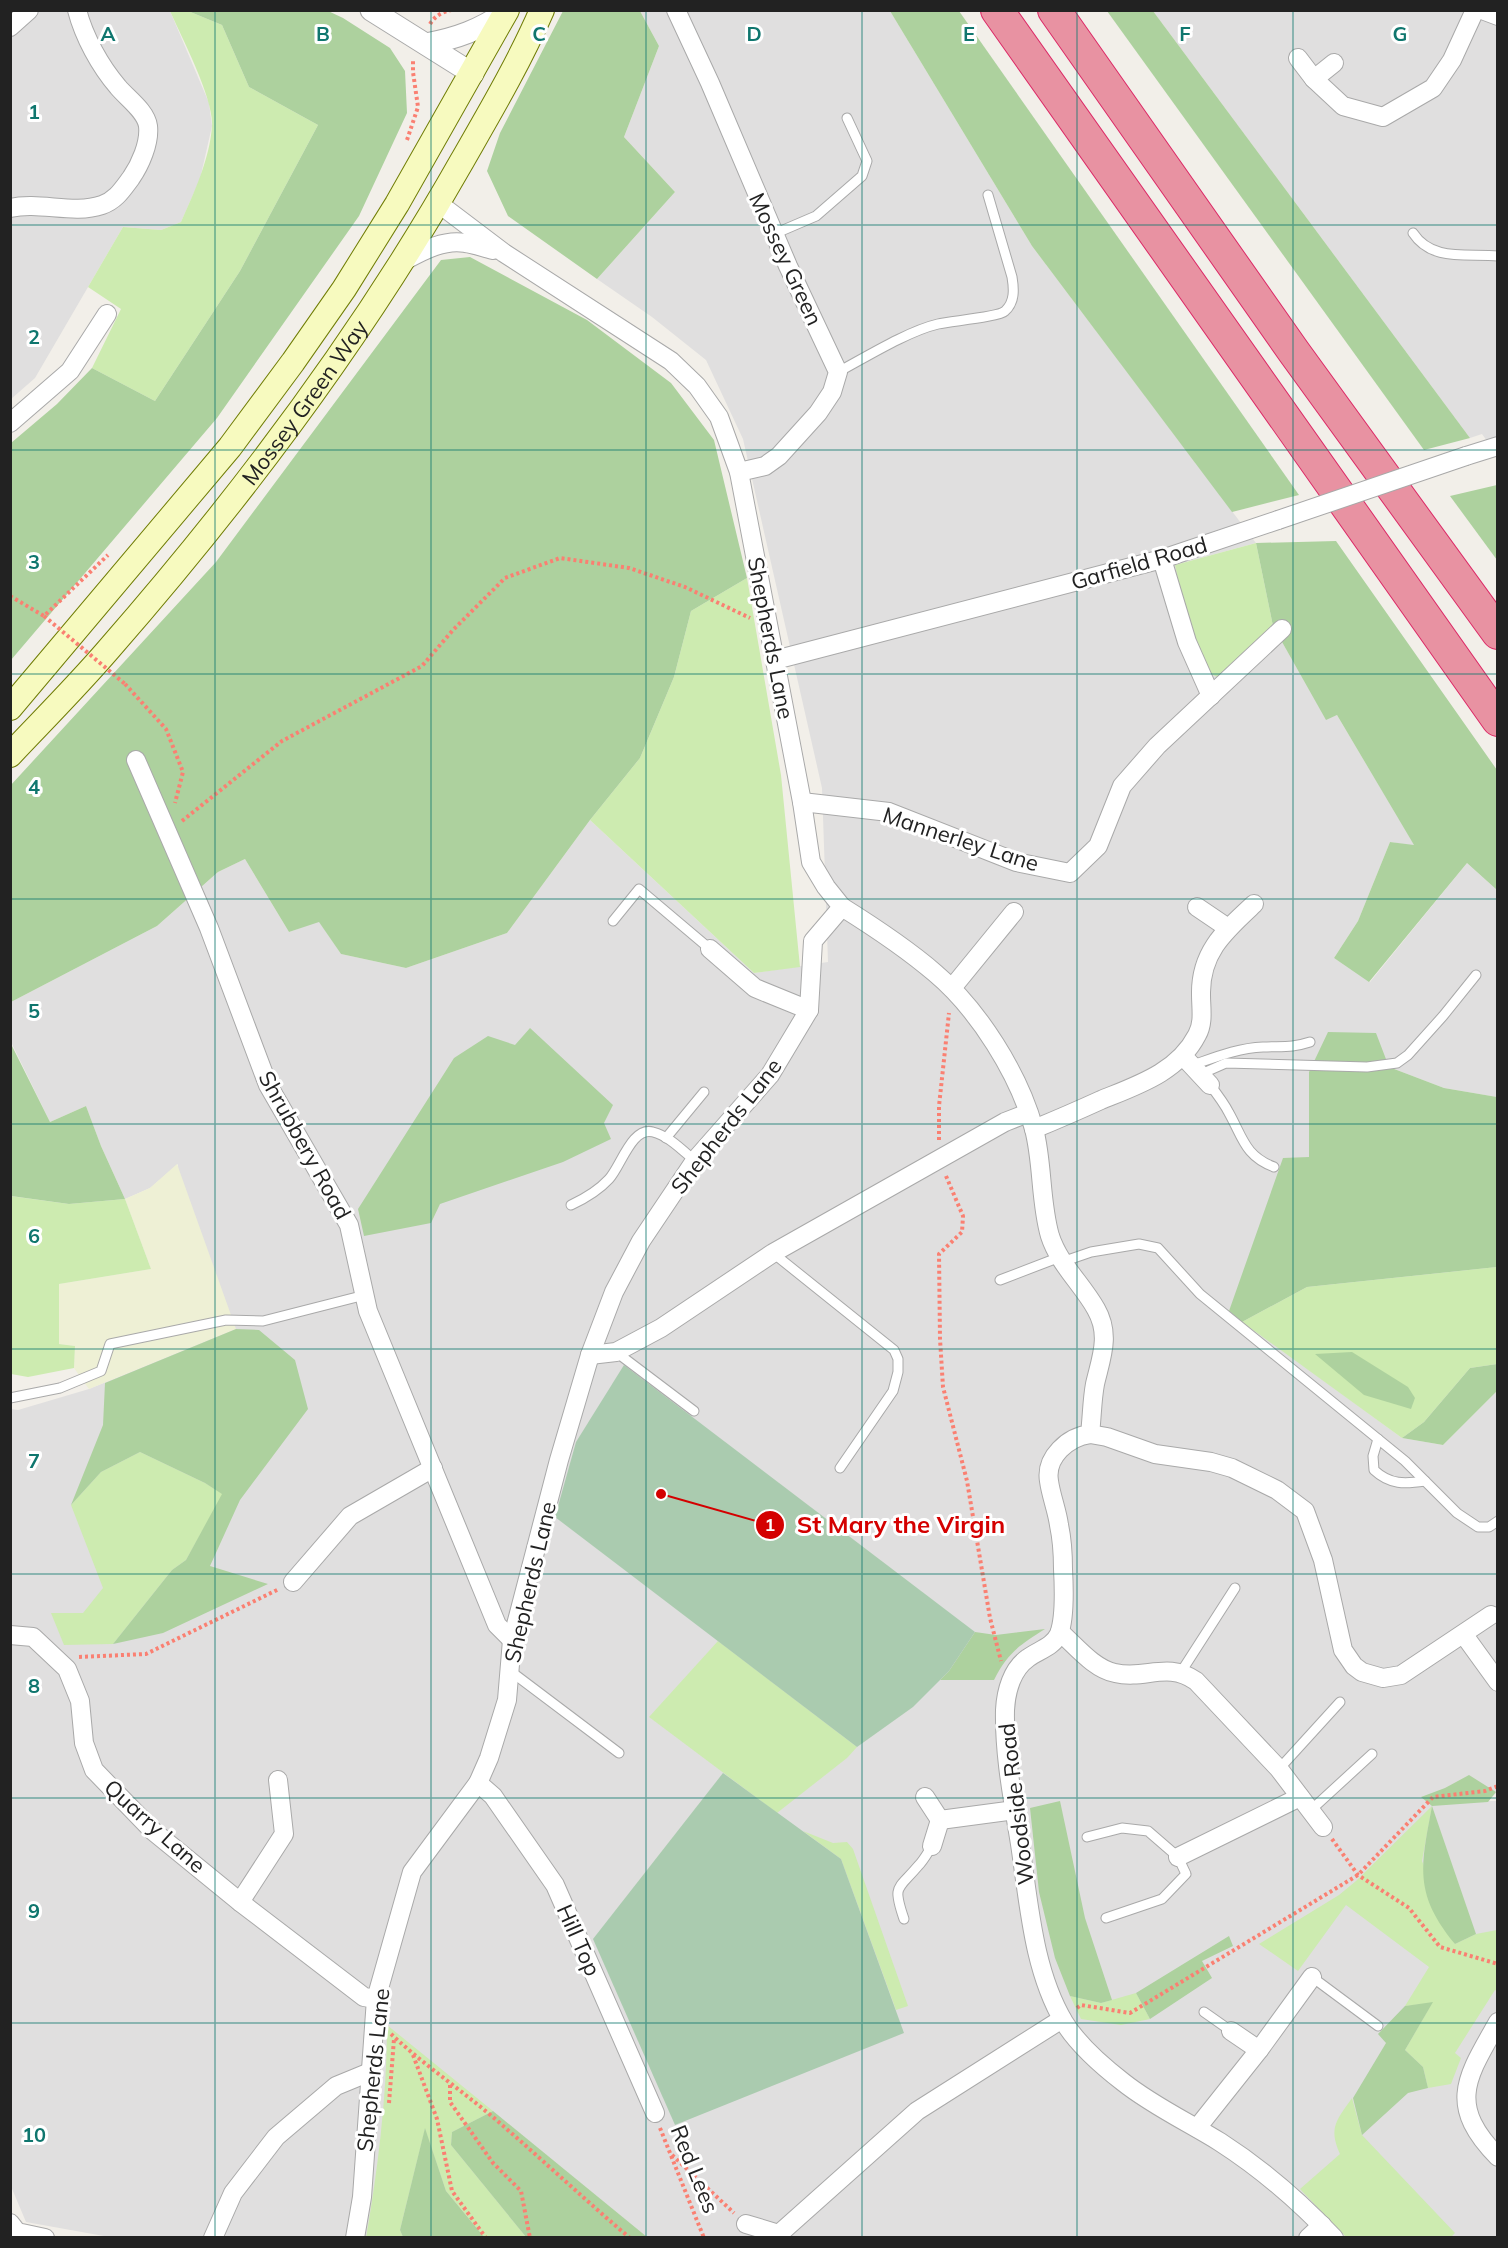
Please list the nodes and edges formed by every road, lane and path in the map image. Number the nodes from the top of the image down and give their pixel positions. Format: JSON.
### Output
{"nodes":[{"id":1,"x":29,"y":10,"type":"edge"},
{"id":2,"x":77,"y":10,"type":"edge"},
{"id":3,"x":371,"y":10,"type":"edge"},
{"id":4,"x":451,"y":10,"type":"edge"},
{"id":5,"x":530,"y":10,"type":"edge"},
{"id":6,"x":542,"y":10,"type":"edge"},
{"id":7,"x":676,"y":10,"type":"edge"},
{"id":8,"x":997,"y":10,"type":"edge"},
{"id":9,"x":1054,"y":10,"type":"edge"},
{"id":10,"x":1475,"y":10,"type":"edge"},
{"id":11,"x":1482,"y":10,"type":"edge"},
{"id":12,"x":506,"y":11,"type":"edge"},
{"id":13,"x":1497,"y":16,"type":"edge"},
{"id":14,"x":10,"y":27,"type":"edge"},
{"id":15,"x":424,"y":42,"type":"junction"},
{"id":16,"x":1298,"y":58,"type":"dead end"},
{"id":17,"x":1334,"y":63,"type":"dead end"},
{"id":18,"x":473,"y":74,"type":"junction"},
{"id":19,"x":1314,"y":79,"type":"junction"},
{"id":20,"x":847,"y":117,"type":"dead end"},
{"id":21,"x":403,"y":151,"type":"dead end"},
{"id":22,"x":988,"y":195,"type":"dead end"},
{"id":23,"x":438,"y":203,"type":"junction"},
{"id":24,"x":10,"y":208,"type":"edge"},
{"id":25,"x":1413,"y":233,"type":"dead end"},
{"id":26,"x":774,"y":234,"type":"junction"},
{"id":27,"x":504,"y":253,"type":"junction"},
{"id":28,"x":1497,"y":256,"type":"edge"},
{"id":29,"x":402,"y":262,"type":"junction"},
{"id":30,"x":107,"y":314,"type":"dead end"},
{"id":31,"x":838,"y":372,"type":"junction"},
{"id":32,"x":10,"y":423,"type":"edge"},
{"id":33,"x":1497,"y":446,"type":"edge"},
{"id":34,"x":230,"y":447,"type":"junction"},
{"id":35,"x":739,"y":472,"type":"junction"},
{"id":36,"x":109,"y":555,"type":"dead end"},
{"id":37,"x":1162,"y":559,"type":"junction"},
{"id":38,"x":10,"y":596,"type":"edge"},
{"id":39,"x":44,"y":616,"type":"junction"},
{"id":40,"x":769,"y":627,"type":"junction"},
{"id":41,"x":1282,"y":628,"type":"dead end"},
{"id":42,"x":1497,"y":633,"type":"edge"},
{"id":43,"x":775,"y":660,"type":"junction"},
{"id":44,"x":1211,"y":696,"type":"junction"},
{"id":45,"x":10,"y":708,"type":"edge"},
{"id":46,"x":1497,"y":720,"type":"edge"},
{"id":47,"x":10,"y":755,"type":"edge"},
{"id":48,"x":136,"y":760,"type":"dead end"},
{"id":49,"x":802,"y":802,"type":"junction"},
{"id":50,"x":167,"y":833,"type":"junction"},
{"id":51,"x":1254,"y":904,"type":"dead end"},
{"id":52,"x":842,"y":907,"type":"junction"},
{"id":53,"x":1197,"y":907,"type":"dead end"},
{"id":54,"x":1014,"y":912,"type":"dead end"},
{"id":55,"x":613,"y":921,"type":"dead end"},
{"id":56,"x":1228,"y":928,"type":"junction"},
{"id":57,"x":710,"y":950,"type":"joint"},
{"id":58,"x":1476,"y":975,"type":"dead end"},
{"id":59,"x":952,"y":988,"type":"junction"},
{"id":60,"x":809,"y":1010,"type":"junction"},
{"id":61,"x":1310,"y":1042,"type":"dead end"},
{"id":62,"x":1197,"y":1070,"type":"junction"},
{"id":63,"x":704,"y":1092,"type":"dead end"},
{"id":64,"x":1031,"y":1121,"type":"junction"},
{"id":65,"x":666,"y":1138,"type":"junction"},
{"id":66,"x":939,"y":1159,"type":"junction"},
{"id":67,"x":695,"y":1161,"type":"junction"},
{"id":68,"x":1274,"y":1167,"type":"dead end"},
{"id":69,"x":572,"y":1205,"type":"dead end"},
{"id":70,"x":773,"y":1253,"type":"junction"},
{"id":71,"x":1061,"y":1260,"type":"junction"},
{"id":72,"x":1000,"y":1280,"type":"dead end"},
{"id":73,"x":365,"y":1295,"type":"junction"},
{"id":74,"x":616,"y":1352,"type":"junction"},
{"id":75,"x":590,"y":1355,"type":"junction"},
{"id":76,"x":10,"y":1398,"type":"edge"},
{"id":77,"x":694,"y":1411,"type":"dead end"},
{"id":78,"x":1090,"y":1434,"type":"junction"},
{"id":79,"x":1378,"y":1439,"type":"junction"},
{"id":80,"x":433,"y":1468,"type":"junction"},
{"id":81,"x":840,"y":1468,"type":"dead end"},
{"id":82,"x":1425,"y":1481,"type":"junction"},
{"id":83,"x":1497,"y":1521,"type":"edge"},
{"id":84,"x":293,"y":1582,"type":"joint"},
{"id":85,"x":1236,"y":1588,"type":"dead end"},
{"id":86,"x":1491,"y":1615,"type":"dead end"},
{"id":87,"x":1060,"y":1632,"type":"junction"},
{"id":88,"x":10,"y":1635,"type":"edge"},
{"id":89,"x":1464,"y":1635,"type":"junction"},
{"id":90,"x":512,"y":1640,"type":"junction"},
{"id":91,"x":57,"y":1658,"type":"junction"},
{"id":92,"x":509,"y":1670,"type":"junction"},
{"id":93,"x":1181,"y":1672,"type":"junction"},
{"id":94,"x":1497,"y":1682,"type":"edge"},
{"id":95,"x":1008,"y":1688,"type":"junction"},
{"id":96,"x":1340,"y":1702,"type":"dead end"},
{"id":97,"x":619,"y":1753,"type":"dead end"},
{"id":98,"x":1372,"y":1754,"type":"dead end"},
{"id":99,"x":1279,"y":1769,"type":"junction"},
{"id":100,"x":278,"y":1780,"type":"dead end"},
{"id":101,"x":478,"y":1783,"type":"junction"},
{"id":102,"x":1497,"y":1786,"type":"edge"},
{"id":103,"x":925,"y":1797,"type":"dead end"},
{"id":104,"x":1305,"y":1804,"type":"junction"},
{"id":105,"x":1015,"y":1810,"type":"junction"},
{"id":106,"x":940,"y":1820,"type":"junction"},
{"id":107,"x":1323,"y":1827,"type":"joint"},
{"id":108,"x":1087,"y":1837,"type":"dead end"},
{"id":109,"x":932,"y":1846,"type":"joint"},
{"id":110,"x":1178,"y":1857,"type":"junction"},
{"id":111,"x":1358,"y":1875,"type":"junction"},
{"id":112,"x":240,"y":1902,"type":"junction"},
{"id":113,"x":1106,"y":1918,"type":"dead end"},
{"id":114,"x":904,"y":1919,"type":"dead end"},
{"id":115,"x":1497,"y":1964,"type":"edge"},
{"id":116,"x":1312,"y":1977,"type":"joint"},
{"id":117,"x":376,"y":1999,"type":"junction"},
{"id":118,"x":1204,"y":2012,"type":"dead end"},
{"id":119,"x":1062,"y":2019,"type":"junction"},
{"id":120,"x":375,"y":2020,"type":"junction"},
{"id":121,"x":1497,"y":2022,"type":"edge"},
{"id":122,"x":1378,"y":2026,"type":"dead end"},
{"id":123,"x":1231,"y":2031,"type":"joint"},
{"id":124,"x":1259,"y":2050,"type":"junction"},
{"id":125,"x":412,"y":2055,"type":"junction"},
{"id":126,"x":370,"y":2072,"type":"junction"},
{"id":127,"x":450,"y":2084,"type":"junction"},
{"id":128,"x":655,"y":2113,"type":"joint"},
{"id":129,"x":1197,"y":2128,"type":"junction"},
{"id":130,"x":671,"y":2154,"type":"junction"},
{"id":131,"x":1497,"y":2157,"type":"edge"},
{"id":132,"x":10,"y":2223,"type":"edge"},
{"id":133,"x":746,"y":2224,"type":"joint"},
{"id":134,"x":1328,"y":2231,"type":"edge"},
{"id":135,"x":780,"y":2236,"type":"edge"},
{"id":136,"x":45,"y":2238,"type":"edge"},
{"id":137,"x":213,"y":2238,"type":"edge"},
{"id":138,"x":355,"y":2238,"type":"edge"},
{"id":139,"x":486,"y":2238,"type":"edge"},
{"id":140,"x":530,"y":2238,"type":"edge"},
{"id":141,"x":630,"y":2238,"type":"edge"},
{"id":142,"x":704,"y":2238,"type":"edge"},
{"id":143,"x":1308,"y":2238,"type":"edge"}],
"edges":[{"from":1,"to":14,"type":"street"},
{"from":2,"to":24,"type":"street"},
{"from":3,"to":15,"type":"street"},
{"from":4,"to":15,"type":"path"},
{"from":5,"to":18,"type":"main road"},
{"from":6,"to":23,"type":"main road","name":"Mossey Green Way"},
{"from":7,"to":26,"type":"street","name":"Mossey Green"},
{"from":8,"to":46,"type":"highway"},
{"from":9,"to":42,"type":"highway"},
{"from":10,"to":19,"type":"street"},
{"from":11,"to":13,"type":"street"},
{"from":12,"to":15,"type":"street"},
{"from":12,"to":18,"type":"main road","name":"Mossey Green Way"},
{"from":15,"to":18,"type":"street"},
{"from":15,"to":21,"type":"path"},
{"from":16,"to":19,"type":"street"},
{"from":17,"to":19,"type":"street"},
{"from":18,"to":34,"type":"main road","name":"Mossey Green Way"},
{"from":20,"to":26,"type":"lane"},
{"from":22,"to":31,"type":"lane"},
{"from":23,"to":27,"type":"street","name":"Shepherds Lane"},
{"from":23,"to":29,"type":"main road","name":"Mossey Green Way"},
{"from":23,"to":34,"type":"main road"},
{"from":25,"to":28,"type":"lane"},
{"from":26,"to":31,"type":"street","name":"Mossey Green"},
{"from":27,"to":29,"type":"street"},
{"from":27,"to":35,"type":"street","name":"Shepherds Lane"},
{"from":29,"to":47,"type":"main road","name":"Mossey Green Way"},
{"from":30,"to":32,"type":"street"},
{"from":31,"to":35,"type":"street"},
{"from":33,"to":37,"type":"street","name":"Garfield Road","bridge":true},
{"from":34,"to":45,"type":"main road","name":"Mossey Green Way"},
{"from":35,"to":40,"type":"street","name":"Shepherds Lane"},
{"from":36,"to":39,"type":"path"},
{"from":37,"to":43,"type":"street","name":"Garfield Road"},
{"from":37,"to":44,"type":"street"},
{"from":38,"to":39,"type":"path"},
{"from":39,"to":50,"type":"path","bridge":true},
{"from":40,"to":43,"type":"street","name":"Shepherds Lane"},
{"from":40,"to":50,"type":"path"},
{"from":41,"to":44,"type":"street","name":"Mannerley Lane"},
{"from":43,"to":49,"type":"street","name":"Shepherds Lane"},
{"from":44,"to":49,"type":"street","name":"Mannerley Lane"},
{"from":48,"to":50,"type":"street","name":"Shrubbery Road"},
{"from":49,"to":52,"type":"street","name":"Shepherds Lane"},
{"from":50,"to":73,"type":"street","name":"Shrubbery Road"},
{"from":51,"to":56,"type":"street"},
{"from":52,"to":59,"type":"street"},
{"from":52,"to":60,"type":"street","name":"Shepherds Lane"},
{"from":53,"to":56,"type":"street"},
{"from":54,"to":59,"type":"street"},
{"from":55,"to":57,"type":"lane"},
{"from":56,"to":62,"type":"street"},
{"from":57,"to":60,"type":"street"},
{"from":58,"to":62,"type":"lane"},
{"from":59,"to":64,"type":"street"},
{"from":59,"to":66,"type":"path"},
{"from":60,"to":67,"type":"street","name":"Shepherds Lane"},
{"from":61,"to":62,"type":"lane"},
{"from":62,"to":64,"type":"street"},
{"from":62,"to":68,"type":"lane"},
{"from":63,"to":65,"type":"lane"},
{"from":64,"to":66,"type":"street"},
{"from":64,"to":71,"type":"street"},
{"from":65,"to":67,"type":"lane"},
{"from":65,"to":69,"type":"lane"},
{"from":66,"to":70,"type":"street"},
{"from":66,"to":95,"type":"path"},
{"from":67,"to":75,"type":"street","name":"Shepherds Lane"},
{"from":70,"to":74,"type":"street"},
{"from":70,"to":81,"type":"lane"},
{"from":71,"to":72,"type":"lane"},
{"from":71,"to":78,"type":"street"},
{"from":71,"to":79,"type":"lane"},
{"from":73,"to":76,"type":"lane"},
{"from":73,"to":80,"type":"street","name":"Shrubbery Road"},
{"from":74,"to":75,"type":"street"},
{"from":74,"to":77,"type":"lane"},
{"from":75,"to":90,"type":"street","name":"Shepherds Lane"},
{"from":78,"to":87,"type":"street"},
{"from":78,"to":89,"type":"street"},
{"from":79,"to":82,"type":"lane"},
{"from":79,"to":82,"type":"lane"},
{"from":80,"to":84,"type":"street"},
{"from":80,"to":90,"type":"street","name":"Shrubbery Road"},
{"from":82,"to":83,"type":"lane"},
{"from":84,"to":91,"type":"path"},
{"from":85,"to":93,"type":"lane"},
{"from":86,"to":89,"type":"street"},
{"from":87,"to":93,"type":"street"},
{"from":87,"to":95,"type":"street","name":"Woodside Road"},
{"from":88,"to":91,"type":"street","name":"Quarry Lane"},
{"from":89,"to":94,"type":"street"},
{"from":90,"to":92,"type":"street","name":"Shepherds Lane"},
{"from":91,"to":112,"type":"street","name":"Quarry Lane"},
{"from":92,"to":97,"type":"lane"},
{"from":92,"to":101,"type":"street","name":"Shepherds Lane"},
{"from":93,"to":99,"type":"street"},
{"from":95,"to":105,"type":"street","name":"Woodside Road"},
{"from":96,"to":99,"type":"lane"},
{"from":98,"to":104,"type":"lane"},
{"from":99,"to":104,"type":"street"},
{"from":100,"to":112,"type":"street"},
{"from":101,"to":117,"type":"street","name":"Shepherds Lane"},
{"from":101,"to":128,"type":"street","name":"Hill Top"},
{"from":102,"to":111,"type":"path"},
{"from":103,"to":106,"type":"street"},
{"from":104,"to":107,"type":"street"},
{"from":104,"to":110,"type":"street"},
{"from":105,"to":106,"type":"street"},
{"from":105,"to":119,"type":"street","name":"Woodside Road"},
{"from":106,"to":109,"type":"street"},
{"from":107,"to":111,"type":"path"},
{"from":108,"to":110,"type":"lane"},
{"from":109,"to":114,"type":"lane"},
{"from":110,"to":113,"type":"lane"},
{"from":111,"to":115,"type":"path"},
{"from":111,"to":119,"type":"path"},
{"from":112,"to":117,"type":"street","name":"Quarry Lane"},
{"from":116,"to":122,"type":"lane"},
{"from":116,"to":124,"type":"street"},
{"from":117,"to":120,"type":"street","name":"Shepherds Lane"},
{"from":118,"to":123,"type":"lane"},
{"from":119,"to":129,"type":"street","name":"Woodside Road"},
{"from":119,"to":135,"type":"street"},
{"from":120,"to":125,"type":"path"},
{"from":120,"to":126,"type":"street","name":"Shepherds Lane"},
{"from":121,"to":131,"type":"street"},
{"from":123,"to":124,"type":"street"},
{"from":124,"to":129,"type":"street"},
{"from":125,"to":127,"type":"path"},
{"from":125,"to":139,"type":"path"},
{"from":126,"to":137,"type":"street"},
{"from":126,"to":138,"type":"street","name":"Shepherds Lane"},
{"from":127,"to":140,"type":"path"},
{"from":127,"to":141,"type":"path"},
{"from":128,"to":130,"type":"path","name":"Red Lees"},
{"from":129,"to":134,"type":"street","name":"Woodside Road"},
{"from":130,"to":133,"type":"path"},
{"from":130,"to":142,"type":"path","name":"Red Lees"},
{"from":132,"to":136,"type":"street"},
{"from":133,"to":135,"type":"street"},
{"from":134,"to":143,"type":"street"}]}
